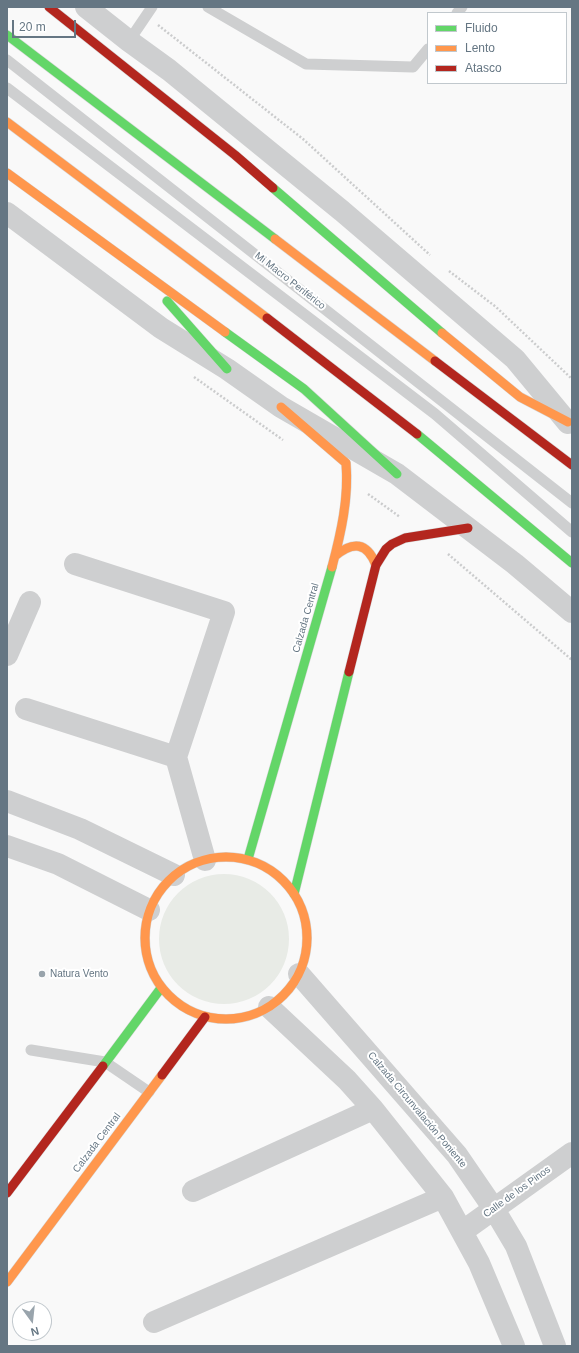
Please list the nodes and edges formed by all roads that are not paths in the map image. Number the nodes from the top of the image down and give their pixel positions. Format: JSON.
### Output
{"nodes":[{"id":1,"x":50,"y":7,"type":"edge"},
{"id":2,"x":86,"y":7,"type":"edge"},
{"id":3,"x":152,"y":7,"type":"edge"},
{"id":4,"x":208,"y":7,"type":"edge"},
{"id":5,"x":7,"y":35,"type":"edge"},
{"id":6,"x":129,"y":41,"type":"junction"},
{"id":7,"x":427,"y":50,"type":"edge"},
{"id":8,"x":7,"y":60,"type":"edge"},
{"id":9,"x":7,"y":88,"type":"edge"},
{"id":10,"x":7,"y":122,"type":"edge"},
{"id":11,"x":7,"y":173,"type":"edge"},
{"id":12,"x":7,"y":213,"type":"edge"},
{"id":13,"x":122,"y":256,"type":"junction"},
{"id":14,"x":227,"y":369,"type":"junction"},
{"id":15,"x":281,"y":407,"type":"junction"},
{"id":16,"x":570,"y":424,"type":"edge"},
{"id":17,"x":572,"y":465,"type":"edge"},
{"id":18,"x":397,"y":474,"type":"junction"},
{"id":19,"x":572,"y":503,"type":"edge"},
{"id":20,"x":468,"y":528,"type":"junction"},
{"id":21,"x":572,"y":532,"type":"edge"},
{"id":22,"x":335,"y":556,"type":"junction"},
{"id":23,"x":572,"y":563,"type":"edge"},
{"id":24,"x":75,"y":564,"type":"dead end"},
{"id":25,"x":376,"y":565,"type":"junction"},
{"id":26,"x":30,"y":602,"type":"dead end"},
{"id":27,"x":572,"y":612,"type":"edge"},
{"id":28,"x":7,"y":656,"type":"edge"},
{"id":29,"x":26,"y":709,"type":"dead end"},
{"id":30,"x":176,"y":757,"type":"junction"},
{"id":31,"x":7,"y":801,"type":"edge"},
{"id":32,"x":7,"y":846,"type":"edge"},
{"id":33,"x":205,"y":860,"type":"junction"},
{"id":34,"x":248,"y":860,"type":"junction"},
{"id":35,"x":174,"y":875,"type":"junction"},
{"id":36,"x":294,"y":894,"type":"junction"},
{"id":37,"x":149,"y":910,"type":"junction"},
{"id":38,"x":299,"y":974,"type":"junction"},
{"id":39,"x":161,"y":988,"type":"junction"},
{"id":40,"x":269,"y":1008,"type":"junction"},
{"id":41,"x":205,"y":1017,"type":"junction"},
{"id":42,"x":31,"y":1050,"type":"dead end"},
{"id":43,"x":105,"y":1062,"type":"junction"},
{"id":44,"x":149,"y":1092,"type":"junction"},
{"id":45,"x":374,"y":1109,"type":"junction"},
{"id":46,"x":572,"y":1153,"type":"edge"},
{"id":47,"x":193,"y":1191,"type":"dead end"},
{"id":48,"x":7,"y":1193,"type":"edge"},
{"id":49,"x":443,"y":1197,"type":"junction"},
{"id":50,"x":494,"y":1209,"type":"junction"},
{"id":51,"x":463,"y":1231,"type":"junction"},
{"id":52,"x":7,"y":1282,"type":"edge"},
{"id":53,"x":154,"y":1322,"type":"dead end"},
{"id":54,"x":514,"y":1346,"type":"edge"},
{"id":55,"x":555,"y":1346,"type":"edge"}],
"edges":[{"from":1,"to":16,"type":"main road"},
{"from":2,"to":6,"type":"street"},
{"from":3,"to":6,"type":"lane"},
{"from":4,"to":7,"type":"lane"},
{"from":5,"to":17,"type":"main road"},
{"from":6,"to":16,"type":"street"},
{"from":8,"to":19,"type":"lane","name":"Mi Macro Periférico"},
{"from":9,"to":21,"type":"lane"},
{"from":10,"to":23,"type":"main road"},
{"from":11,"to":13,"type":"main road"},
{"from":12,"to":14,"type":"street"},
{"from":13,"to":14,"type":"main road"},
{"from":13,"to":18,"type":"main road"},
{"from":14,"to":15,"type":"street"},
{"from":15,"to":18,"type":"street"},
{"from":15,"to":22,"type":"main road","name":"Calzada Central"},
{"from":18,"to":20,"type":"street"},
{"from":20,"to":25,"type":"main road"},
{"from":20,"to":27,"type":"street"},
{"from":22,"to":25,"type":"main road"},
{"from":22,"to":34,"type":"main road","name":"Calzada Central"},
{"from":24,"to":30,"type":"street"},
{"from":25,"to":36,"type":"main road"},
{"from":26,"to":28,"type":"street"},
{"from":29,"to":30,"type":"street"},
{"from":30,"to":33,"type":"street"},
{"from":31,"to":35,"type":"street"},
{"from":32,"to":37,"type":"street"},
{"from":33,"to":34,"type":"main road"},
{"from":33,"to":35,"type":"main road"},
{"from":34,"to":36,"type":"main road"},
{"from":35,"to":37,"type":"main road"},
{"from":36,"to":38,"type":"main road"},
{"from":37,"to":39,"type":"main road"},
{"from":38,"to":40,"type":"main road"},
{"from":38,"to":50,"type":"street","name":"Calzada Circunvalación Poniente"},
{"from":39,"to":41,"type":"main road"},
{"from":39,"to":43,"type":"main road"},
{"from":40,"to":41,"type":"main road"},
{"from":40,"to":45,"type":"street"},
{"from":41,"to":44,"type":"main road","name":"Calzada Central"},
{"from":42,"to":43,"type":"lane"},
{"from":43,"to":44,"type":"lane"},
{"from":43,"to":48,"type":"main road"},
{"from":44,"to":52,"type":"main road","name":"Calzada Central"},
{"from":45,"to":47,"type":"street"},
{"from":45,"to":49,"type":"street"},
{"from":46,"to":50,"type":"street","name":"Calle de los Pinos"},
{"from":49,"to":51,"type":"street"},
{"from":49,"to":53,"type":"street"},
{"from":50,"to":51,"type":"street","name":"Calle de los Pinos"},
{"from":50,"to":55,"type":"street","name":"Calzada Circunvalación Poniente"},
{"from":51,"to":54,"type":"street"}]}
